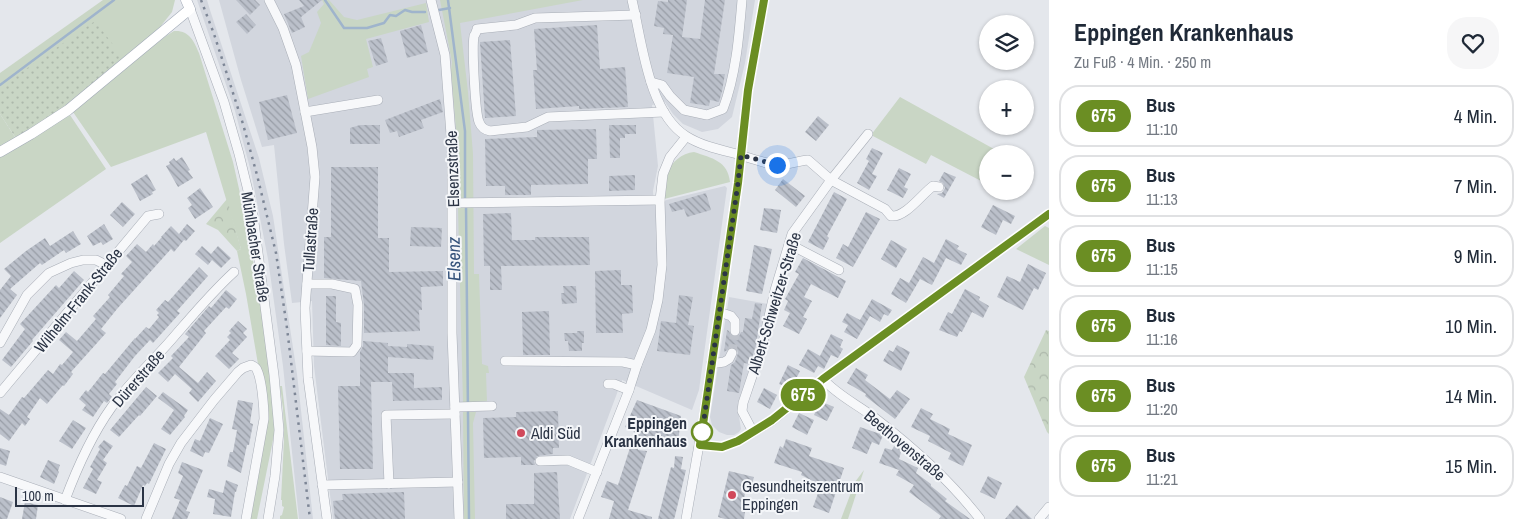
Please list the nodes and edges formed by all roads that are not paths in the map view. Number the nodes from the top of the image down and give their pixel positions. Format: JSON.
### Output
{"nodes":[{"id":1,"x":269,"y":0,"type":"edge"},
{"id":2,"x":431,"y":0,"type":"edge"},
{"id":3,"x":742,"y":0,"type":"edge"},
{"id":4,"x":764,"y":0,"type":"edge"},
{"id":5,"x":635,"y":1,"type":"edge"},
{"id":6,"x":188,"y":4,"type":"edge"},
{"id":7,"x":636,"y":15,"type":"junction"},
{"id":8,"x":651,"y":82,"type":"junction"},
{"id":9,"x":378,"y":100,"type":"dead end"},
{"id":10,"x":305,"y":112,"type":"junction"},
{"id":11,"x":664,"y":112,"type":"junction"},
{"id":12,"x":868,"y":134,"type":"dead end"},
{"id":13,"x":686,"y":137,"type":"junction"},
{"id":14,"x":0,"y":152,"type":"edge"},
{"id":15,"x":741,"y":155,"type":"junction"},
{"id":16,"x":831,"y":180,"type":"junction"},
{"id":17,"x":939,"y":187,"type":"dead end"},
{"id":18,"x":660,"y":200,"type":"junction"},
{"id":19,"x":453,"y":203,"type":"junction"},
{"id":20,"x":159,"y":214,"type":"dead end"},
{"id":21,"x":1049,"y":214,"type":"edge"},
{"id":22,"x":789,"y":244,"type":"junction"},
{"id":23,"x":106,"y":265,"type":"junction"},
{"id":24,"x":839,"y":270,"type":"dead end"},
{"id":25,"x":234,"y":272,"type":"dead end"},
{"id":26,"x":307,"y":284,"type":"junction"},
{"id":27,"x":719,"y":312,"type":"junction"},
{"id":28,"x":735,"y":331,"type":"tunnel mouth"},
{"id":29,"x":0,"y":343,"type":"edge"},
{"id":30,"x":307,"y":351,"type":"junction"},
{"id":31,"x":732,"y":353,"type":"dead end"},
{"id":32,"x":505,"y":361,"type":"dead end"},
{"id":33,"x":711,"y":364,"type":"junction"},
{"id":34,"x":637,"y":365,"type":"junction"},
{"id":35,"x":823,"y":379,"type":"junction"},
{"id":36,"x":4,"y":383,"type":"edge"},
{"id":37,"x":608,"y":384,"type":"dead end"},
{"id":38,"x":629,"y":390,"type":"junction"},
{"id":39,"x":0,"y":393,"type":"edge"},
{"id":40,"x":492,"y":406,"type":"dead end"},
{"id":41,"x":458,"y":409,"type":"junction"},
{"id":42,"x":753,"y":432,"type":"junction"},
{"id":43,"x":700,"y":445,"type":"junction"},
{"id":44,"x":540,"y":461,"type":"dead end"},
{"id":45,"x":597,"y":472,"type":"junction"},
{"id":46,"x":0,"y":477,"type":"edge"},
{"id":47,"x":458,"y":482,"type":"junction"},
{"id":48,"x":389,"y":484,"type":"junction"},
{"id":49,"x":322,"y":486,"type":"junction"},
{"id":50,"x":65,"y":500,"type":"junction"},
{"id":51,"x":1049,"y":507,"type":"edge"},
{"id":52,"x":121,"y":519,"type":"edge"},
{"id":53,"x":146,"y":519,"type":"edge"},
{"id":54,"x":246,"y":519,"type":"edge"},
{"id":55,"x":269,"y":519,"type":"edge"},
{"id":56,"x":327,"y":519,"type":"edge"},
{"id":57,"x":458,"y":519,"type":"edge"},
{"id":58,"x":578,"y":519,"type":"edge"},
{"id":59,"x":686,"y":519,"type":"edge"},
{"id":60,"x":980,"y":519,"type":"edge"},
{"id":61,"x":1039,"y":519,"type":"edge"}],
"edges":[{"from":1,"to":10,"type":"street","name":"Tullastraße"},
{"from":2,"to":19,"type":"street","name":"Elsenzstraße"},
{"from":3,"to":8,"type":"street"},
{"from":4,"to":15,"type":"street"},
{"from":5,"to":7,"type":"street"},
{"from":6,"to":14,"type":"main road"},
{"from":6,"to":55,"type":"street","name":"Mühlbacher Straße"},
{"from":7,"to":8,"type":"street"},
{"from":7,"to":11,"type":"street"},
{"from":8,"to":11,"type":"street"},
{"from":9,"to":10,"type":"street"},
{"from":10,"to":26,"type":"street","name":"Tullastraße"},
{"from":11,"to":13,"type":"street"},
{"from":12,"to":16,"type":"street","name":"Albert-Schweitzer-Straße"},
{"from":13,"to":15,"type":"street"},
{"from":13,"to":18,"type":"street"},
{"from":15,"to":16,"type":"street"},
{"from":15,"to":27,"type":"street"},
{"from":16,"to":17,"type":"street"},
{"from":16,"to":22,"type":"street","name":"Albert-Schweitzer-Straße"},
{"from":18,"to":19,"type":"street"},
{"from":18,"to":34,"type":"street"},
{"from":19,"to":41,"type":"street","name":"Elsenzstraße"},
{"from":20,"to":23,"type":"street","name":"Wilhelm-Frank-Straße"},
{"from":21,"to":35,"type":"street"},
{"from":22,"to":24,"type":"street"},
{"from":22,"to":42,"type":"street","name":"Albert-Schweitzer-Straße"},
{"from":23,"to":29,"type":"street"},
{"from":23,"to":36,"type":"street","name":"Wilhelm-Frank-Straße"},
{"from":25,"to":50,"type":"street","name":"Dürerstraße"},
{"from":26,"to":30,"type":"street","name":"Tullastraße"},
{"from":26,"to":30,"type":"street"},
{"from":27,"to":28,"type":"street"},
{"from":27,"to":33,"type":"street"},
{"from":30,"to":49,"type":"street","name":"Tullastraße"},
{"from":31,"to":33,"type":"street"},
{"from":32,"to":34,"type":"street"},
{"from":33,"to":43,"type":"street"},
{"from":34,"to":38,"type":"street"},
{"from":35,"to":42,"type":"street"},
{"from":35,"to":60,"type":"street","name":"Beethovenstraße"},
{"from":36,"to":39,"type":"street","name":"Wilhelm-Frank-Straße"},
{"from":37,"to":38,"type":"street"},
{"from":38,"to":45,"type":"street"},
{"from":40,"to":41,"type":"street"},
{"from":41,"to":47,"type":"street","name":"Elsenzstraße"},
{"from":41,"to":48,"type":"street"},
{"from":42,"to":43,"type":"street"},
{"from":43,"to":59,"type":"street"},
{"from":44,"to":45,"type":"street"},
{"from":45,"to":58,"type":"street"},
{"from":46,"to":50,"type":"street"},
{"from":47,"to":48,"type":"street"},
{"from":47,"to":57,"type":"street","name":"Elsenzstraße"},
{"from":48,"to":49,"type":"street"},
{"from":49,"to":56,"type":"street","name":"Tullastraße"},
{"from":50,"to":52,"type":"street"},
{"from":51,"to":61,"type":"street"},
{"from":53,"to":54,"type":"street"}]}
